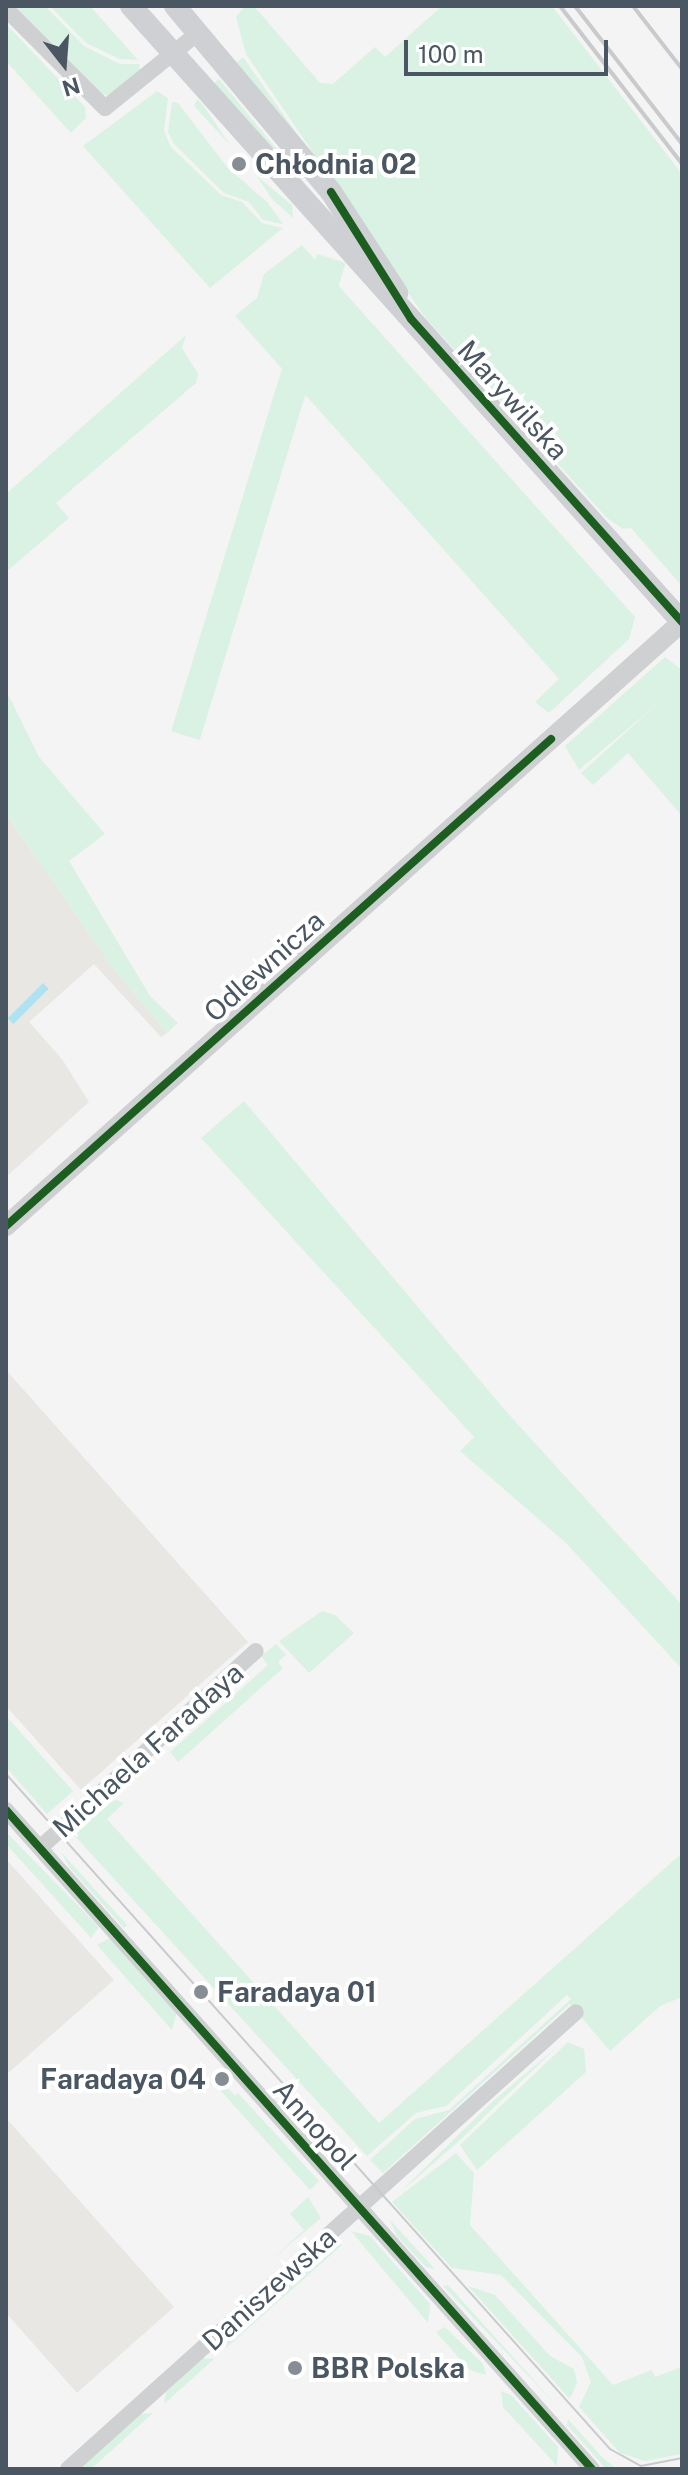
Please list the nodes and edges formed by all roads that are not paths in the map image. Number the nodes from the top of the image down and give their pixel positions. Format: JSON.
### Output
{"nodes":[{"id":1,"x":131,"y":6,"type":"edge"},
{"id":2,"x":175,"y":6,"type":"edge"},
{"id":3,"x":6,"y":9,"type":"edge"},
{"id":4,"x":198,"y":33,"type":"junction"},
{"id":5,"x":172,"y":56,"type":"junction"},
{"id":6,"x":411,"y":319,"type":"junction"},
{"id":7,"x":682,"y":622,"type":"edge"},
{"id":8,"x":6,"y":1226,"type":"edge"},
{"id":9,"x":256,"y":1651,"type":"dead end"},
{"id":10,"x":6,"y":1810,"type":"edge"},
{"id":11,"x":40,"y":1848,"type":"junction"},
{"id":12,"x":576,"y":2012,"type":"dead end"},
{"id":13,"x":359,"y":2208,"type":"junction"},
{"id":14,"x":68,"y":2469,"type":"edge"},
{"id":15,"x":592,"y":2469,"type":"edge"}],
"edges":[{"from":1,"to":5,"type":"main road","name":"Marywilska"},
{"from":2,"to":4,"type":"main road","name":"Marywilska"},
{"from":3,"to":5,"type":"street"},
{"from":4,"to":5,"type":"street"},
{"from":4,"to":6,"type":"main road","name":"Marywilska"},
{"from":5,"to":6,"type":"main road","name":"Marywilska"},
{"from":6,"to":7,"type":"main road","name":"Marywilska"},
{"from":7,"to":8,"type":"street","name":"Odlewnicza"},
{"from":9,"to":11,"type":"street","name":"Michaela Faradaya"},
{"from":10,"to":11,"type":"street","name":"Annopol"},
{"from":11,"to":13,"type":"street","name":"Annopol"},
{"from":12,"to":13,"type":"street","name":"Daniszewska"},
{"from":13,"to":14,"type":"street","name":"Daniszewska"},
{"from":13,"to":15,"type":"street","name":"Annopol"}]}
